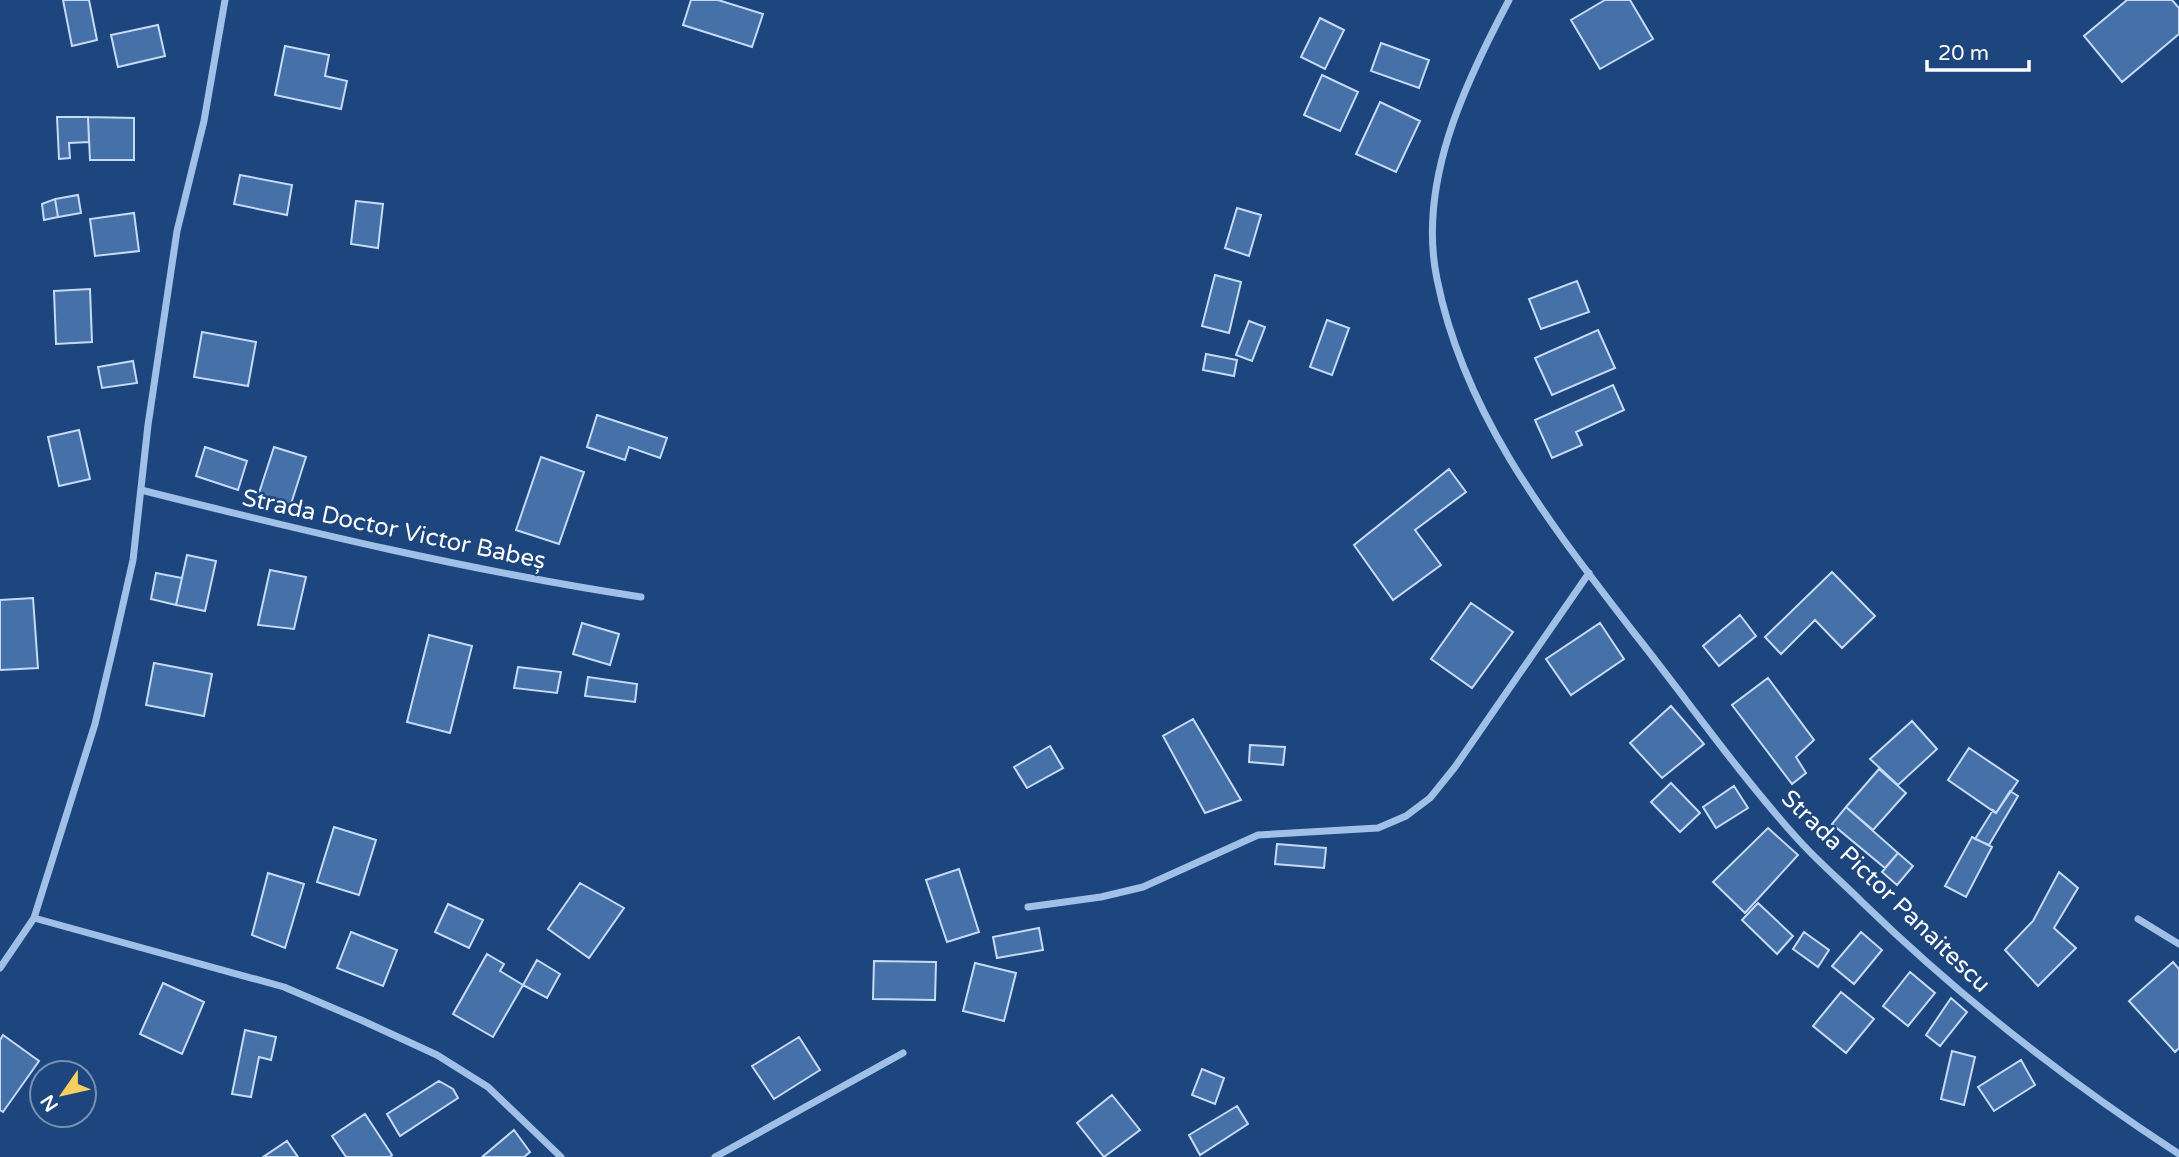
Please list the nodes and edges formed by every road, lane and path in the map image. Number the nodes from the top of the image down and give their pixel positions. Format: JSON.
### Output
{"nodes":[{"id":1,"x":225,"y":0,"type":"edge"},
{"id":2,"x":1509,"y":0,"type":"edge"},
{"id":3,"x":141,"y":490,"type":"junction"},
{"id":4,"x":1589,"y":573,"type":"junction"},
{"id":5,"x":641,"y":597,"type":"dead end"},
{"id":6,"x":1028,"y":907,"type":"dead end"},
{"id":7,"x":34,"y":918,"type":"junction"},
{"id":8,"x":2138,"y":919,"type":"dead end"},
{"id":9,"x":2179,"y":944,"type":"edge"},
{"id":10,"x":0,"y":968,"type":"edge"},
{"id":11,"x":903,"y":1053,"type":"dead end"},
{"id":12,"x":2179,"y":1154,"type":"edge"},
{"id":13,"x":561,"y":1157,"type":"edge"},
{"id":14,"x":715,"y":1157,"type":"edge"}],
"edges":[{"from":1,"to":3,"type":"street"},
{"from":2,"to":4,"type":"street","name":"Strada Pictor Panaitescu"},
{"from":3,"to":5,"type":"street","name":"Strada Doctor Victor Babeș"},
{"from":3,"to":7,"type":"street"},
{"from":4,"to":6,"type":"street"},
{"from":4,"to":12,"type":"street","name":"Strada Pictor Panaitescu"},
{"from":7,"to":10,"type":"street"},
{"from":7,"to":13,"type":"street"},
{"from":8,"to":9,"type":"street"},
{"from":11,"to":14,"type":"street"}]}
